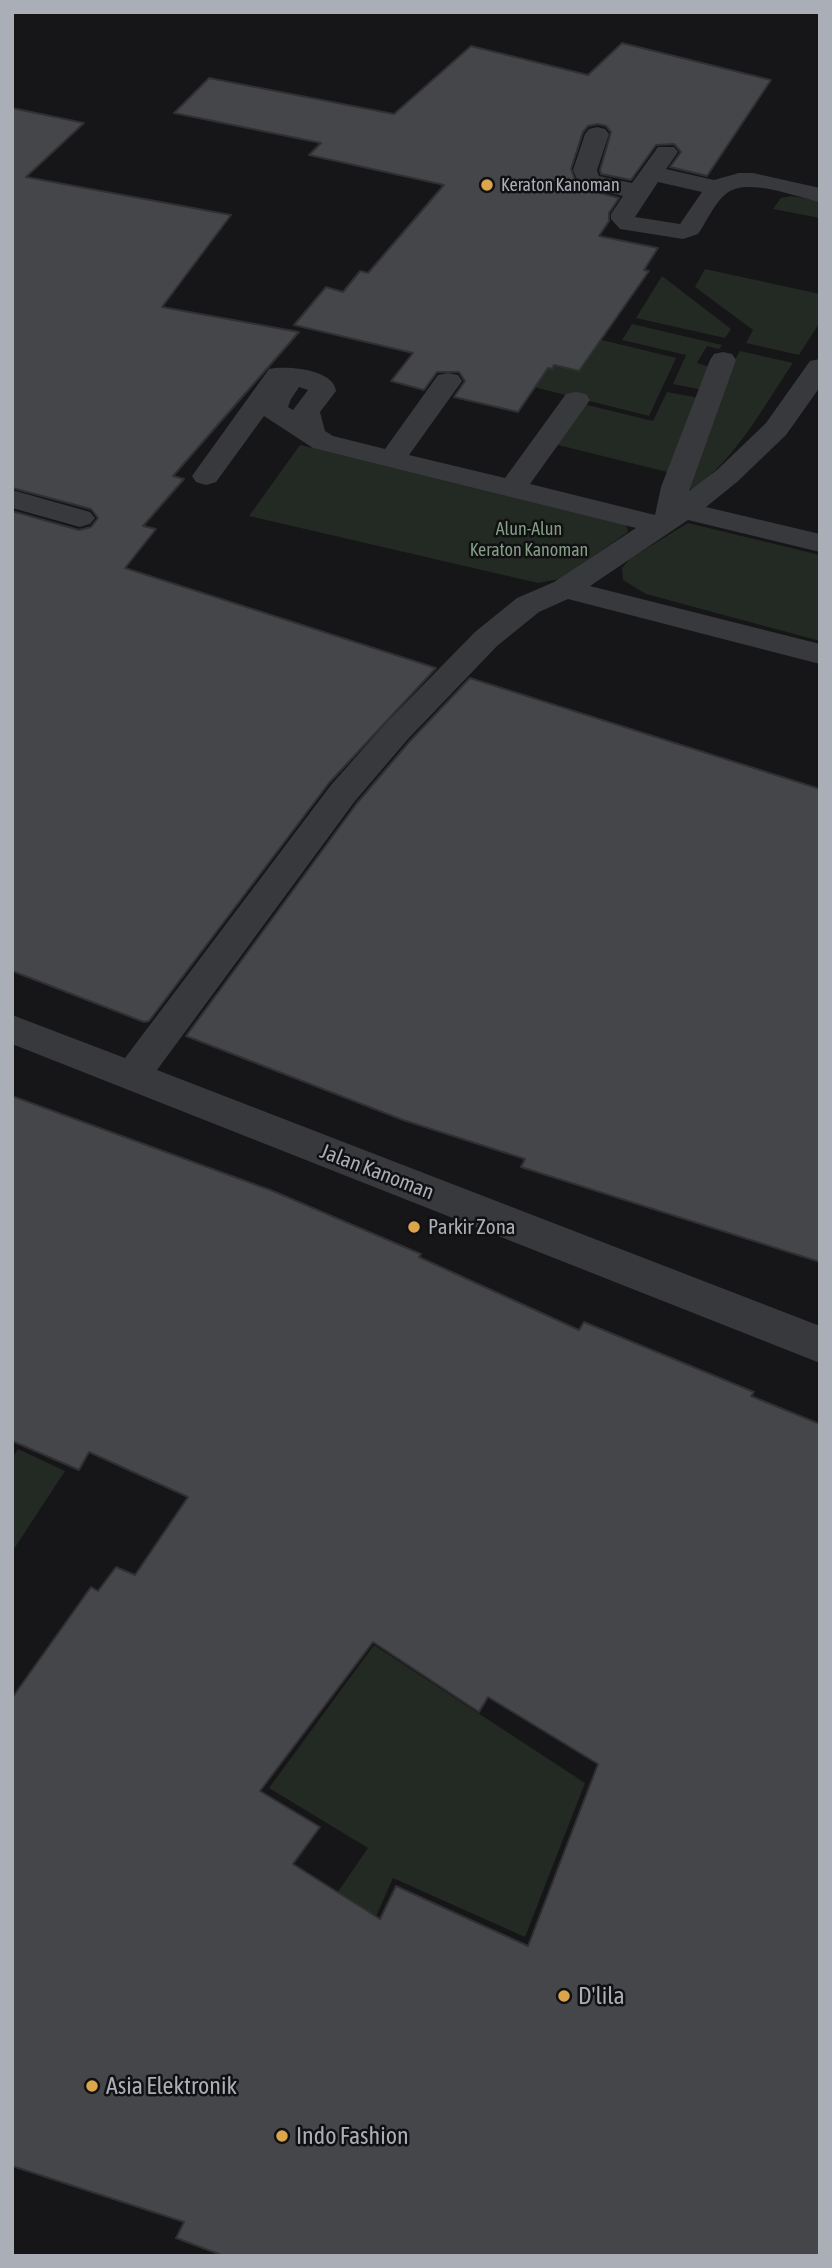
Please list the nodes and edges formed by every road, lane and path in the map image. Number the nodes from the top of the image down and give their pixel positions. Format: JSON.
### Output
{"nodes":[{"id":1,"x":597,"y":134,"type":"dead end"},
{"id":2,"x":666,"y":152,"type":"dead end"},
{"id":3,"x":644,"y":183,"type":"junction"},
{"id":4,"x":718,"y":188,"type":"junction"},
{"id":5,"x":820,"y":195,"type":"edge"},
{"id":6,"x":723,"y":360,"type":"dead end"},
{"id":7,"x":820,"y":367,"type":"edge"},
{"id":8,"x":448,"y":381,"type":"dead end"},
{"id":9,"x":576,"y":400,"type":"dead end"},
{"id":10,"x":393,"y":459,"type":"junction"},
{"id":11,"x":206,"y":476,"type":"dead end"},
{"id":12,"x":512,"y":489,"type":"junction"},
{"id":13,"x":12,"y":499,"type":"edge"},
{"id":14,"x":80,"y":518,"type":"dead end"},
{"id":15,"x":671,"y":518,"type":"junction"},
{"id":16,"x":820,"y":543,"type":"edge"},
{"id":17,"x":565,"y":589,"type":"junction"},
{"id":18,"x":820,"y":654,"type":"edge"},
{"id":19,"x":12,"y":1029,"type":"edge"},
{"id":20,"x":132,"y":1076,"type":"junction"},
{"id":21,"x":820,"y":1345,"type":"edge"}],
"edges":[{"from":1,"to":3,"type":"street"},
{"from":2,"to":3,"type":"street"},
{"from":3,"to":4,"type":"street"},
{"from":3,"to":4,"type":"street"},
{"from":4,"to":5,"type":"street"},
{"from":6,"to":15,"type":"street"},
{"from":7,"to":15,"type":"street"},
{"from":8,"to":10,"type":"street"},
{"from":9,"to":12,"type":"street"},
{"from":10,"to":11,"type":"street"},
{"from":10,"to":12,"type":"street"},
{"from":12,"to":15,"type":"street"},
{"from":13,"to":14,"type":"street"},
{"from":15,"to":16,"type":"street"},
{"from":15,"to":17,"type":"street"},
{"from":17,"to":18,"type":"street"},
{"from":17,"to":20,"type":"street"},
{"from":19,"to":20,"type":"street","name":"Jalan Kanoman"},
{"from":20,"to":21,"type":"street","name":"Jalan Kanoman"}]}
